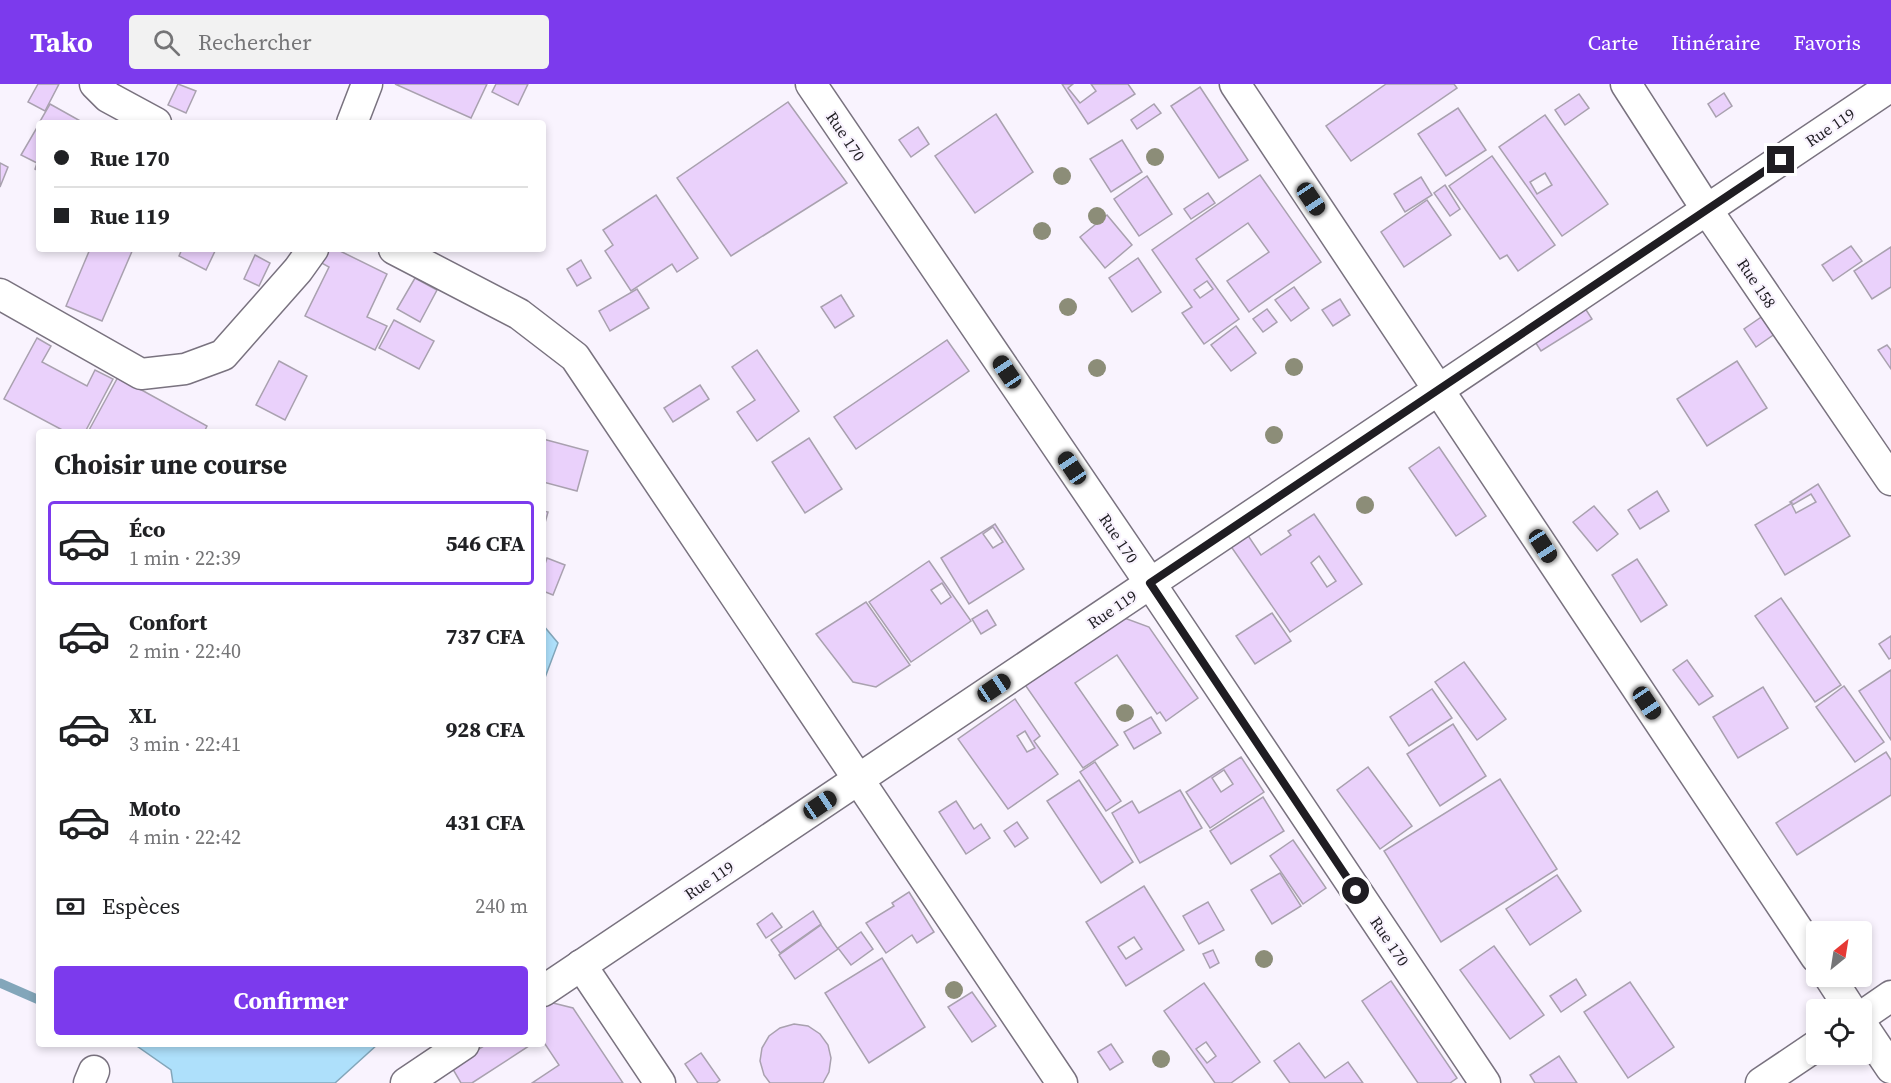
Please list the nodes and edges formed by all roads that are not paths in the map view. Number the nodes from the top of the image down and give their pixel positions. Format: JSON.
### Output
{"nodes":[{"id":1,"x":95,"y":84,"type":"edge"},
{"id":2,"x":367,"y":84,"type":"edge"},
{"id":3,"x":811,"y":84,"type":"edge"},
{"id":4,"x":1235,"y":84,"type":"edge"},
{"id":5,"x":1626,"y":84,"type":"edge"},
{"id":6,"x":1891,"y":86,"type":"edge"},
{"id":7,"x":150,"y":120,"type":"edge"},
{"id":8,"x":352,"y":120,"type":"edge"},
{"id":9,"x":1707,"y":210,"type":"junction"},
{"id":10,"x":311,"y":252,"type":"edge"},
{"id":11,"x":400,"y":252,"type":"edge"},
{"id":12,"x":0,"y":294,"type":"edge"},
{"id":13,"x":1439,"y":390,"type":"junction"},
{"id":14,"x":1891,"y":480,"type":"edge"},
{"id":15,"x":1150,"y":583,"type":"junction"},
{"id":16,"x":858,"y":779,"type":"junction"},
{"id":17,"x":1806,"y":942,"type":"edge"},
{"id":18,"x":581,"y":965,"type":"junction"},
{"id":19,"x":546,"y":989,"type":"edge"},
{"id":20,"x":1891,"y":996,"type":"edge"},
{"id":21,"x":1872,"y":1009,"type":"edge"},
{"id":22,"x":1872,"y":1040,"type":"edge"},
{"id":23,"x":460,"y":1047,"type":"edge"},
{"id":24,"x":1806,"y":1053,"type":"edge"},
{"id":25,"x":1891,"y":1068,"type":"edge"},
{"id":26,"x":406,"y":1083,"type":"edge"},
{"id":27,"x":660,"y":1083,"type":"edge"},
{"id":28,"x":1062,"y":1083,"type":"edge"},
{"id":29,"x":1485,"y":1083,"type":"edge"},
{"id":30,"x":1761,"y":1083,"type":"edge"}],
"edges":[{"from":1,"to":7,"type":"street"},
{"from":2,"to":8,"type":"street"},
{"from":3,"to":15,"type":"street","name":"Rue 170"},
{"from":4,"to":13,"type":"street"},
{"from":5,"to":9,"type":"street","name":"Rue 158"},
{"from":6,"to":9,"type":"street","name":"Rue 119"},
{"from":9,"to":13,"type":"street","name":"Rue 119"},
{"from":9,"to":14,"type":"street","name":"Rue 158"},
{"from":10,"to":12,"type":"street"},
{"from":11,"to":16,"type":"street"},
{"from":13,"to":15,"type":"street","name":"Rue 119"},
{"from":13,"to":17,"type":"street"},
{"from":15,"to":16,"type":"street","name":"Rue 119"},
{"from":15,"to":29,"type":"street","name":"Rue 170"},
{"from":16,"to":18,"type":"street","name":"Rue 119"},
{"from":16,"to":28,"type":"street"},
{"from":18,"to":19,"type":"street","name":"Rue 119"},
{"from":18,"to":27,"type":"street"},
{"from":20,"to":21,"type":"street"},
{"from":22,"to":25,"type":"street"},
{"from":23,"to":26,"type":"street"},
{"from":24,"to":30,"type":"street"}]}
